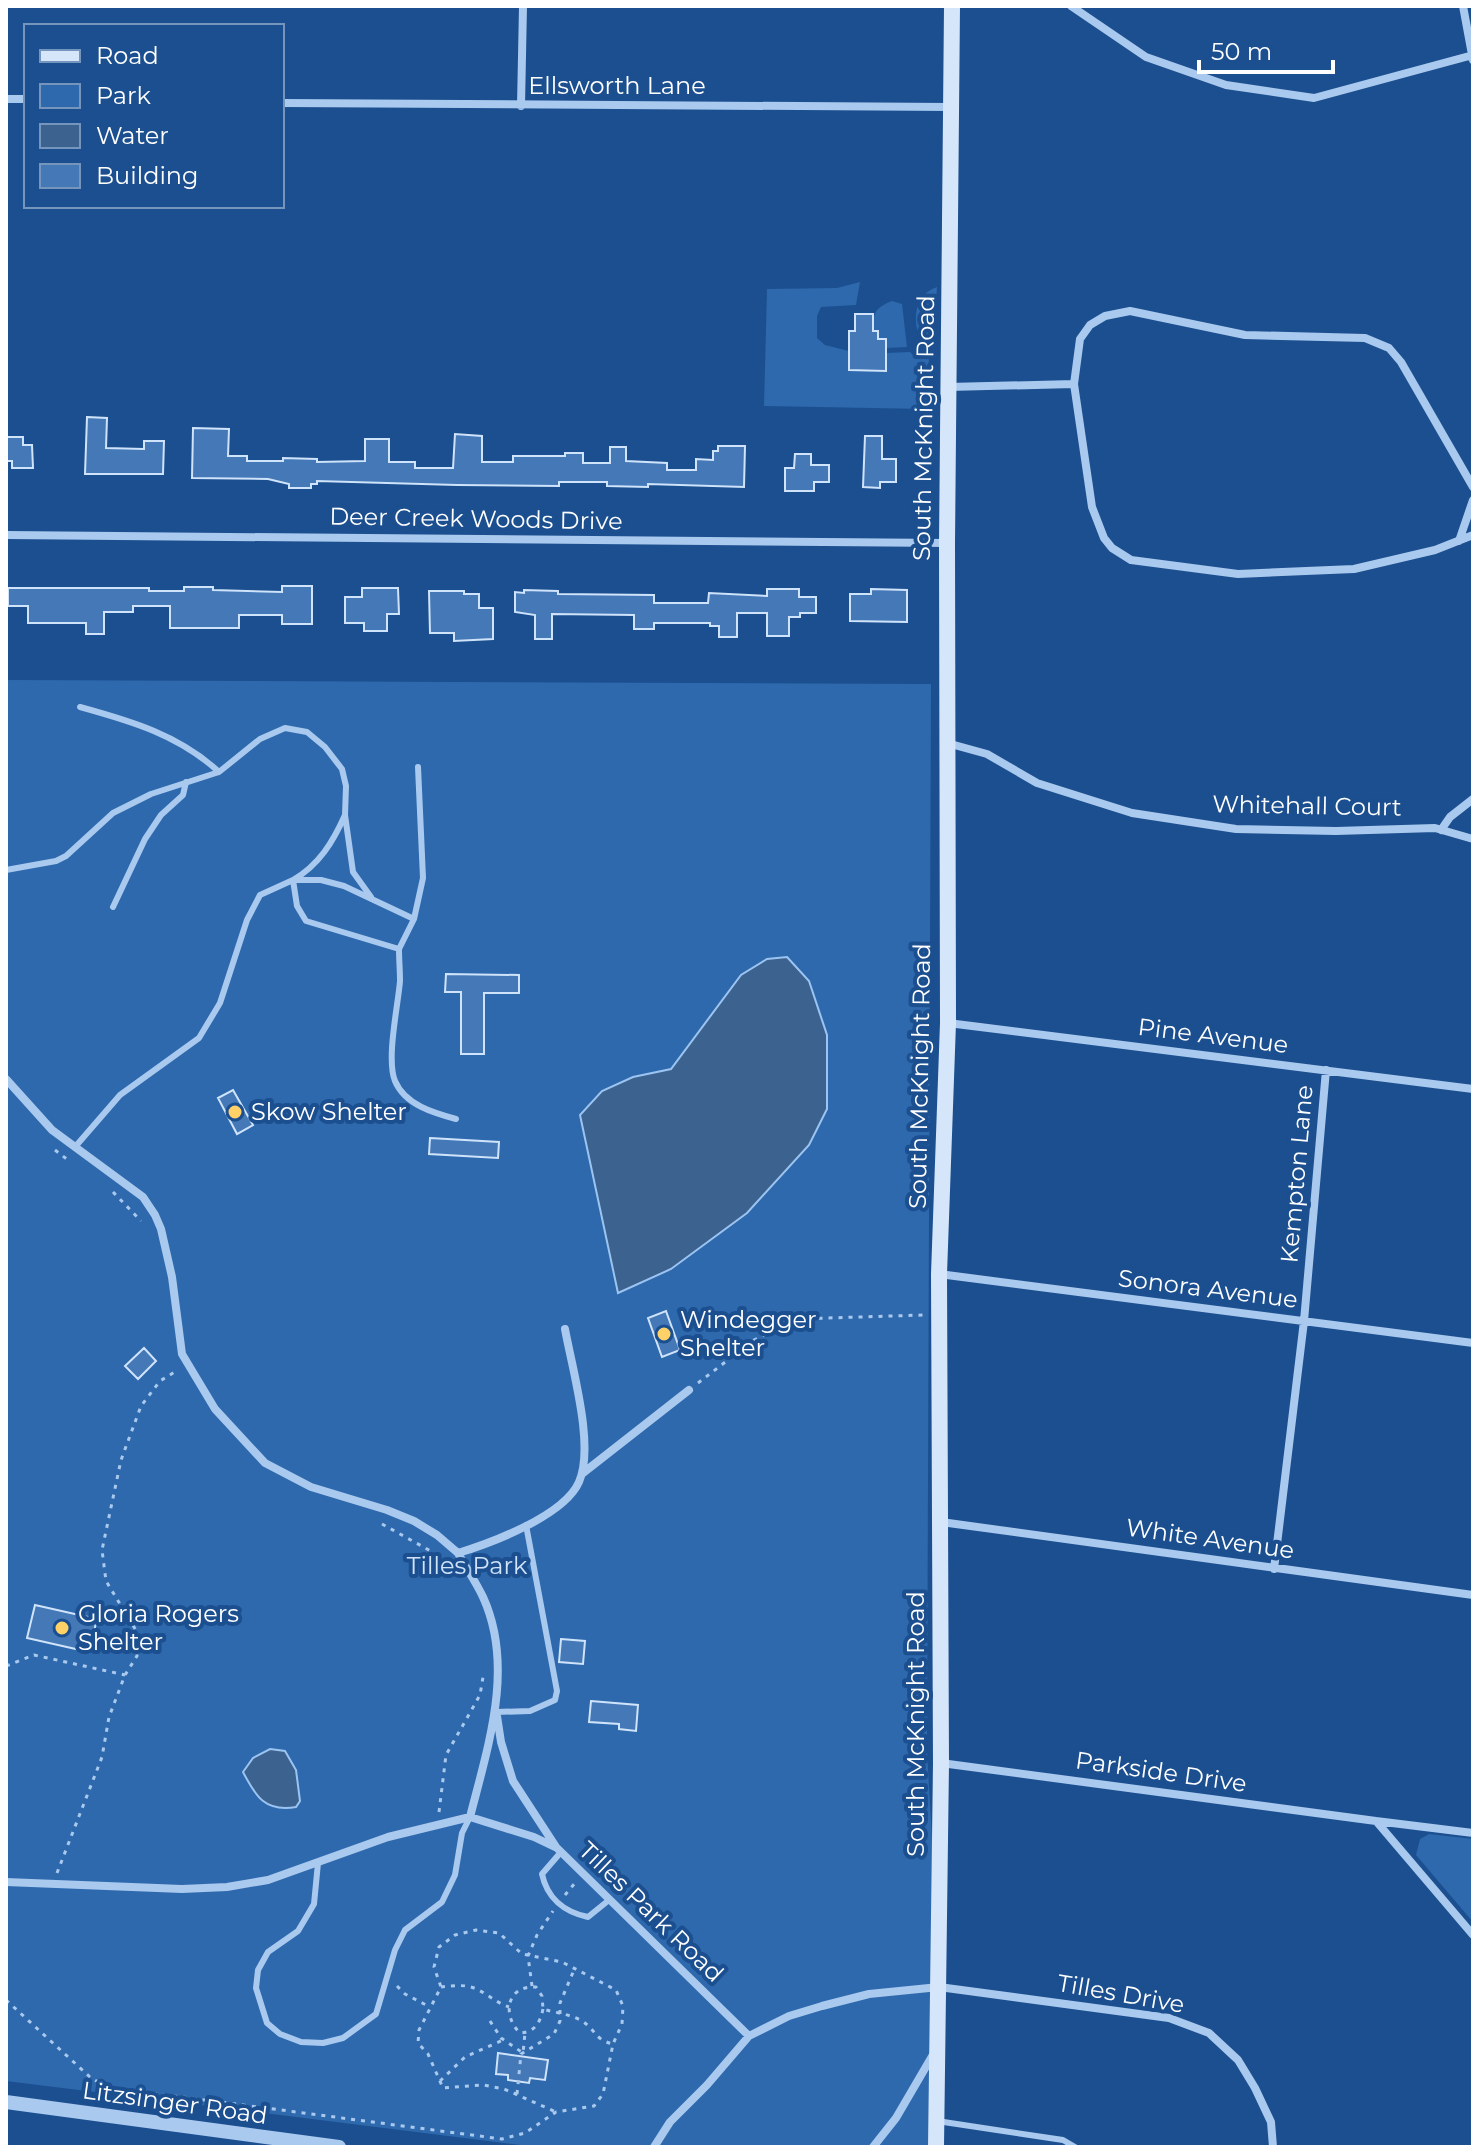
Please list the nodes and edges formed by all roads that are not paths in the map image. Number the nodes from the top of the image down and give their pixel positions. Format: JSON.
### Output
{"nodes":[{"id":1,"x":523,"y":6,"type":"edge"},
{"id":2,"x":952,"y":6,"type":"edge"},
{"id":3,"x":1071,"y":6,"type":"edge"},
{"id":4,"x":1463,"y":6,"type":"edge"},
{"id":5,"x":1472,"y":57,"type":"edge"},
{"id":6,"x":284,"y":103,"type":"edge"},
{"id":7,"x":521,"y":106,"type":"junction"},
{"id":8,"x":951,"y":107,"type":"junction"},
{"id":9,"x":1074,"y":384,"type":"junction"},
{"id":10,"x":948,"y":387,"type":"junction"},
{"id":11,"x":1473,"y":487,"type":"edge"},
{"id":12,"x":1473,"y":500,"type":"edge"},
{"id":13,"x":6,"y":535,"type":"edge"},
{"id":14,"x":1473,"y":535,"type":"edge"},
{"id":15,"x":1459,"y":541,"type":"junction"},
{"id":16,"x":947,"y":543,"type":"junction"},
{"id":17,"x":80,"y":707,"type":"dead end"},
{"id":18,"x":946,"y":742,"type":"junction"},
{"id":19,"x":418,"y":767,"type":"dead end"},
{"id":20,"x":219,"y":772,"type":"junction"},
{"id":21,"x":186,"y":782,"type":"junction"},
{"id":22,"x":1473,"y":799,"type":"edge"},
{"id":23,"x":345,"y":815,"type":"junction"},
{"id":24,"x":1441,"y":830,"type":"junction"},
{"id":25,"x":1473,"y":839,"type":"edge"},
{"id":26,"x":6,"y":870,"type":"edge"},
{"id":27,"x":293,"y":880,"type":"junction"},
{"id":28,"x":371,"y":897,"type":"junction"},
{"id":29,"x":113,"y":907,"type":"dead end"},
{"id":30,"x":414,"y":919,"type":"junction"},
{"id":31,"x":399,"y":949,"type":"junction"},
{"id":32,"x":948,"y":1023,"type":"junction"},
{"id":33,"x":1326,"y":1070,"type":"junction"},
{"id":34,"x":6,"y":1079,"type":"edge"},
{"id":35,"x":1473,"y":1089,"type":"edge"},
{"id":36,"x":456,"y":1119,"type":"dead end"},
{"id":37,"x":75,"y":1147,"type":"junction"},
{"id":38,"x":939,"y":1274,"type":"junction"},
{"id":39,"x":1304,"y":1321,"type":"junction"},
{"id":40,"x":565,"y":1329,"type":"dead end"},
{"id":41,"x":1473,"y":1343,"type":"edge"},
{"id":42,"x":689,"y":1390,"type":"road end"},
{"id":43,"x":583,"y":1473,"type":"junction"},
{"id":44,"x":941,"y":1522,"type":"junction"},
{"id":45,"x":526,"y":1525,"type":"junction"},
{"id":46,"x":458,"y":1553,"type":"junction"},
{"id":47,"x":1274,"y":1569,"type":"junction"},
{"id":48,"x":1473,"y":1595,"type":"edge"},
{"id":49,"x":496,"y":1712,"type":"junction"},
{"id":50,"x":941,"y":1763,"type":"junction"},
{"id":51,"x":470,"y":1817,"type":"junction"},
{"id":52,"x":1376,"y":1821,"type":"junction"},
{"id":53,"x":1473,"y":1833,"type":"edge"},
{"id":54,"x":559,"y":1850,"type":"junction"},
{"id":55,"x":318,"y":1863,"type":"junction"},
{"id":56,"x":6,"y":1882,"type":"edge"},
{"id":57,"x":609,"y":1900,"type":"junction"},
{"id":58,"x":1473,"y":1935,"type":"edge"},
{"id":59,"x":939,"y":1987,"type":"junction"},
{"id":60,"x":749,"y":2036,"type":"junction"},
{"id":61,"x":938,"y":2046,"type":"junction"},
{"id":62,"x":6,"y":2102,"type":"edge"},
{"id":63,"x":937,"y":2121,"type":"junction"},
{"id":64,"x":339,"y":2147,"type":"edge"},
{"id":65,"x":654,"y":2147,"type":"edge"},
{"id":66,"x":873,"y":2147,"type":"edge"},
{"id":67,"x":936,"y":2147,"type":"edge"},
{"id":68,"x":1075,"y":2147,"type":"edge"},
{"id":69,"x":1273,"y":2147,"type":"edge"}],
"edges":[{"from":1,"to":7,"type":"street"},
{"from":2,"to":8,"type":"main road","name":"South McKnight Road"},
{"from":3,"to":5,"type":"street"},
{"from":4,"to":5,"type":"street"},
{"from":6,"to":7,"type":"street","name":"Ellsworth Lane"},
{"from":7,"to":8,"type":"street","name":"Ellsworth Lane"},
{"from":8,"to":10,"type":"main road","name":"South McKnight Road"},
{"from":9,"to":10,"type":"street"},
{"from":9,"to":11,"type":"street"},
{"from":9,"to":15,"type":"street"},
{"from":10,"to":16,"type":"main road","name":"South McKnight Road"},
{"from":12,"to":15,"type":"street"},
{"from":13,"to":16,"type":"street","name":"Deer Creek Woods Drive"},
{"from":14,"to":15,"type":"street"},
{"from":16,"to":18,"type":"main road","name":"South McKnight Road"},
{"from":17,"to":20,"type":"lane"},
{"from":18,"to":24,"type":"street","name":"Whitehall Court"},
{"from":18,"to":32,"type":"main road","name":"South McKnight Road"},
{"from":19,"to":30,"type":"lane"},
{"from":20,"to":21,"type":"lane"},
{"from":20,"to":23,"type":"lane"},
{"from":21,"to":26,"type":"lane"},
{"from":21,"to":29,"type":"lane"},
{"from":22,"to":24,"type":"street"},
{"from":23,"to":27,"type":"lane"},
{"from":23,"to":28,"type":"lane"},
{"from":24,"to":25,"type":"street","name":"Whitehall Court"},
{"from":27,"to":28,"type":"lane"},
{"from":27,"to":31,"type":"lane"},
{"from":27,"to":37,"type":"lane"},
{"from":28,"to":30,"type":"lane"},
{"from":30,"to":31,"type":"lane"},
{"from":31,"to":36,"type":"lane"},
{"from":32,"to":33,"type":"street","name":"Pine Avenue"},
{"from":32,"to":38,"type":"main road","name":"South McKnight Road"},
{"from":33,"to":35,"type":"street","name":"Pine Avenue"},
{"from":33,"to":39,"type":"street","name":"Kempton Lane"},
{"from":34,"to":37,"type":"street"},
{"from":37,"to":46,"type":"street"},
{"from":38,"to":39,"type":"street","name":"Sonora Avenue"},
{"from":38,"to":44,"type":"main road","name":"South McKnight Road"},
{"from":39,"to":41,"type":"street","name":"Sonora Avenue"},
{"from":39,"to":47,"type":"street","name":"Kempton Lane"},
{"from":40,"to":43,"type":"street"},
{"from":42,"to":43,"type":"street"},
{"from":43,"to":45,"type":"street"},
{"from":44,"to":47,"type":"street","name":"White Avenue"},
{"from":44,"to":50,"type":"main road","name":"South McKnight Road"},
{"from":45,"to":46,"type":"street"},
{"from":45,"to":49,"type":"lane"},
{"from":46,"to":49,"type":"street"},
{"from":47,"to":48,"type":"street","name":"White Avenue"},
{"from":49,"to":51,"type":"street"},
{"from":49,"to":54,"type":"street"},
{"from":50,"to":52,"type":"street","name":"Parkside Drive"},
{"from":50,"to":59,"type":"main road","name":"South McKnight Road"},
{"from":51,"to":54,"type":"street","name":"Tilles Park Road"},
{"from":51,"to":55,"type":"street"},
{"from":51,"to":55,"type":"lane"},
{"from":52,"to":53,"type":"street","name":"Parkside Drive"},
{"from":52,"to":58,"type":"street"},
{"from":54,"to":57,"type":"street","name":"Tilles Park Road"},
{"from":54,"to":57,"type":"lane"},
{"from":55,"to":56,"type":"street"},
{"from":57,"to":60,"type":"street","name":"Tilles Park Road"},
{"from":59,"to":60,"type":"street"},
{"from":59,"to":61,"type":"main road","name":"South McKnight Road"},
{"from":59,"to":69,"type":"street","name":"Tilles Drive"},
{"from":60,"to":65,"type":"street"},
{"from":61,"to":63,"type":"main road","name":"South McKnight Road"},
{"from":61,"to":66,"type":"street"},
{"from":62,"to":64,"type":"street","name":"Litzsinger Road"},
{"from":63,"to":67,"type":"main road","name":"South McKnight Road"},
{"from":63,"to":68,"type":"lane"}]}
